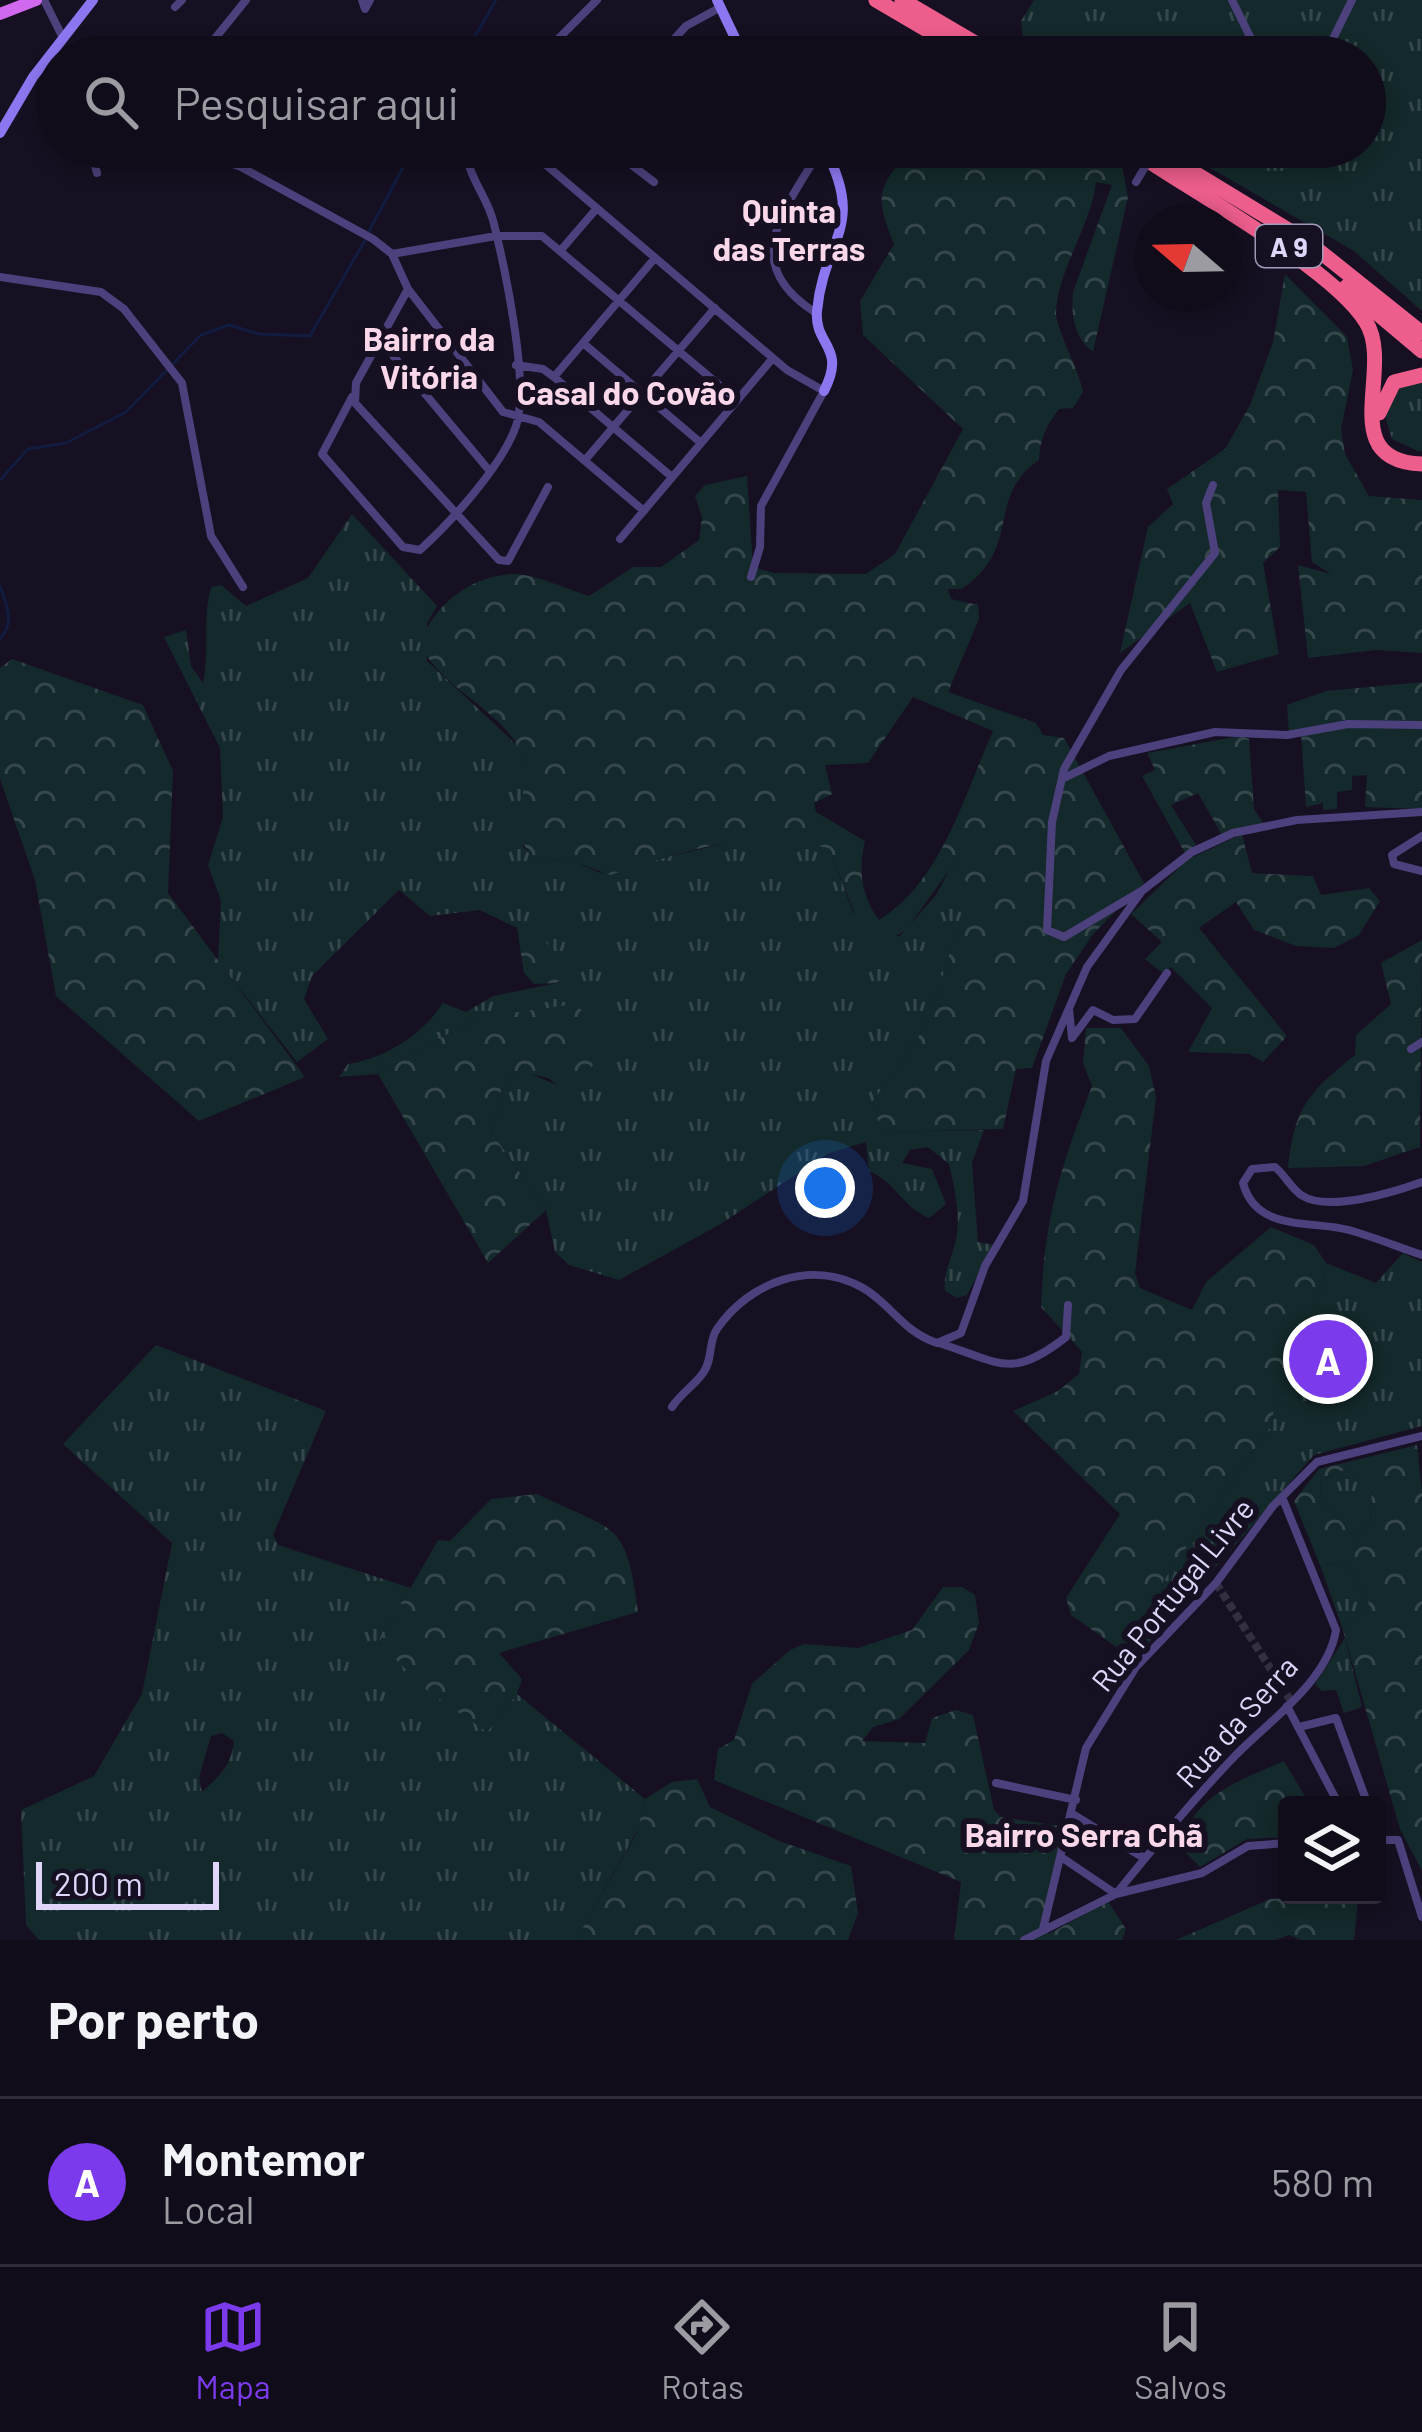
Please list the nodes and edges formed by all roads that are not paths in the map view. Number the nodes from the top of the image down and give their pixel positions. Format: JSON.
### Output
{"nodes":[{"id":1,"x":40,"y":0,"type":"edge"},
{"id":2,"x":93,"y":0,"type":"edge"},
{"id":3,"x":246,"y":0,"type":"edge"},
{"id":4,"x":597,"y":0,"type":"edge"},
{"id":5,"x":875,"y":0,"type":"edge"},
{"id":6,"x":902,"y":0,"type":"edge"},
{"id":7,"x":1232,"y":0,"type":"edge"},
{"id":8,"x":1352,"y":0,"type":"edge"},
{"id":9,"x":719,"y":4,"type":"edge"},
{"id":10,"x":0,"y":14,"type":"edge"},
{"id":11,"x":62,"y":36,"type":"edge"},
{"id":12,"x":65,"y":36,"type":"edge"},
{"id":13,"x":217,"y":36,"type":"edge"},
{"id":14,"x":561,"y":36,"type":"edge"},
{"id":15,"x":677,"y":36,"type":"edge"},
{"id":16,"x":734,"y":36,"type":"edge"},
{"id":17,"x":937,"y":36,"type":"edge"},
{"id":18,"x":963,"y":36,"type":"edge"},
{"id":19,"x":1250,"y":36,"type":"edge"},
{"id":20,"x":1334,"y":36,"type":"edge"},
{"id":21,"x":36,"y":84,"type":"edge"},
{"id":22,"x":0,"y":133,"type":"edge"},
{"id":23,"x":96,"y":168,"type":"edge"},
{"id":24,"x":243,"y":168,"type":"edge"},
{"id":25,"x":468,"y":168,"type":"edge"},
{"id":26,"x":547,"y":168,"type":"edge"},
{"id":27,"x":635,"y":168,"type":"edge"},
{"id":28,"x":811,"y":168,"type":"edge"},
{"id":29,"x":832,"y":168,"type":"edge"},
{"id":30,"x":1143,"y":168,"type":"edge"},
{"id":31,"x":1174,"y":168,"type":"edge"},
{"id":32,"x":1176,"y":168,"type":"edge"},
{"id":33,"x":1184,"y":168,"type":"edge"},
{"id":34,"x":97,"y":173,"type":"dead end"},
{"id":35,"x":653,"y":182,"type":"dead end"},
{"id":36,"x":1136,"y":182,"type":"dead end"},
{"id":37,"x":1223,"y":188,"type":"junction"},
{"id":38,"x":597,"y":208,"type":"junction"},
{"id":39,"x":496,"y":236,"type":"junction"},
{"id":40,"x":561,"y":250,"type":"junction"},
{"id":41,"x":392,"y":254,"type":"junction"},
{"id":42,"x":655,"y":257,"type":"junction"},
{"id":43,"x":0,"y":277,"type":"edge"},
{"id":44,"x":408,"y":289,"type":"junction"},
{"id":45,"x":620,"y":300,"type":"junction"},
{"id":46,"x":715,"y":308,"type":"junction"},
{"id":47,"x":816,"y":313,"type":"junction"},
{"id":48,"x":1422,"y":320,"type":"edge"},
{"id":49,"x":1422,"y":333,"type":"edge"},
{"id":50,"x":380,"y":340,"type":"junction"},
{"id":51,"x":584,"y":343,"type":"junction"},
{"id":52,"x":679,"y":351,"type":"junction"},
{"id":53,"x":1422,"y":351,"type":"edge"},
{"id":54,"x":773,"y":358,"type":"junction"},
{"id":55,"x":516,"y":365,"type":"junction"},
{"id":56,"x":1422,"y":375,"type":"edge"},
{"id":57,"x":554,"y":376,"type":"junction"},
{"id":58,"x":824,"y":391,"type":"junction"},
{"id":59,"x":642,"y":393,"type":"junction"},
{"id":60,"x":352,"y":397,"type":"junction"},
{"id":61,"x":737,"y":400,"type":"junction"},
{"id":62,"x":518,"y":417,"type":"junction"},
{"id":63,"x":613,"y":427,"type":"junction"},
{"id":64,"x":701,"y":443,"type":"junction"},
{"id":65,"x":586,"y":460,"type":"junction"},
{"id":66,"x":1422,"y":460,"type":"edge"},
{"id":67,"x":488,"y":470,"type":"junction"},
{"id":68,"x":673,"y":477,"type":"junction"},
{"id":69,"x":1213,"y":485,"type":"dead end"},
{"id":70,"x":548,"y":487,"type":"dead end"},
{"id":71,"x":644,"y":511,"type":"junction"},
{"id":72,"x":454,"y":516,"type":"junction"},
{"id":73,"x":620,"y":539,"type":"dead end"},
{"id":74,"x":751,"y":577,"type":"dead end"},
{"id":75,"x":243,"y":587,"type":"dead end"},
{"id":76,"x":1422,"y":725,"type":"edge"},
{"id":77,"x":1062,"y":779,"type":"junction"},
{"id":78,"x":1422,"y":812,"type":"edge"},
{"id":79,"x":1422,"y":836,"type":"edge"},
{"id":80,"x":1422,"y":871,"type":"edge"},
{"id":81,"x":1143,"y":890,"type":"junction"},
{"id":82,"x":1167,"y":973,"type":"dead end"},
{"id":83,"x":1069,"y":1008,"type":"junction"},
{"id":84,"x":1422,"y":1042,"type":"edge"},
{"id":85,"x":1412,"y":1049,"type":"dead end"},
{"id":86,"x":1422,"y":1182,"type":"edge"},
{"id":87,"x":1422,"y":1255,"type":"edge"},
{"id":88,"x":1068,"y":1305,"type":"dead end"},
{"id":89,"x":937,"y":1343,"type":"junction"},
{"id":90,"x":672,"y":1407,"type":"dead end"},
{"id":91,"x":1422,"y":1436,"type":"edge"},
{"id":92,"x":1282,"y":1497,"type":"junction"},
{"id":93,"x":1289,"y":1704,"type":"junction"},
{"id":94,"x":1299,"y":1727,"type":"junction"},
{"id":95,"x":996,"y":1783,"type":"dead end"},
{"id":96,"x":1334,"y":1796,"type":"edge"},
{"id":97,"x":1366,"y":1796,"type":"edge"},
{"id":98,"x":1076,"y":1801,"type":"junction"},
{"id":99,"x":1073,"y":1815,"type":"junction"},
{"id":100,"x":1386,"y":1838,"type":"edge"},
{"id":101,"x":1278,"y":1844,"type":"edge"},
{"id":102,"x":1064,"y":1858,"type":"junction"},
{"id":103,"x":1144,"y":1858,"type":"junction"},
{"id":104,"x":1116,"y":1894,"type":"junction"},
{"id":105,"x":1421,"y":1917,"type":"edge"},
{"id":106,"x":1043,"y":1930,"type":"junction"},
{"id":107,"x":1024,"y":1940,"type":"edge"}],
"edges":[{"from":1,"to":10,"type":"main road"},
{"from":1,"to":11,"type":"street"},
{"from":2,"to":12,"type":"street"},
{"from":3,"to":13,"type":"street"},
{"from":4,"to":14,"type":"street"},
{"from":5,"to":17,"type":"highway"},
{"from":6,"to":18,"type":"highway"},
{"from":7,"to":19,"type":"street"},
{"from":8,"to":20,"type":"street"},
{"from":9,"to":15,"type":"street"},
{"from":9,"to":16,"type":"street"},
{"from":21,"to":22,"type":"street"},
{"from":23,"to":34,"type":"street"},
{"from":24,"to":41,"type":"street"},
{"from":25,"to":39,"type":"street"},
{"from":26,"to":38,"type":"street"},
{"from":27,"to":35,"type":"street"},
{"from":28,"to":47,"type":"street"},
{"from":29,"to":47,"type":"street"},
{"from":30,"to":36,"type":"street","bridge":true},
{"from":31,"to":66,"type":"highway"},
{"from":32,"to":53,"type":"highway","number":"A 9"},
{"from":33,"to":37,"type":"highway","number":"A 9"},
{"from":37,"to":48,"type":"highway"},
{"from":37,"to":49,"type":"highway","number":"A 9"},
{"from":38,"to":40,"type":"street"},
{"from":38,"to":42,"type":"street"},
{"from":39,"to":40,"type":"street"},
{"from":39,"to":41,"type":"street"},
{"from":39,"to":55,"type":"street"},
{"from":40,"to":45,"type":"street"},
{"from":41,"to":44,"type":"street"},
{"from":42,"to":45,"type":"street"},
{"from":42,"to":46,"type":"street"},
{"from":43,"to":75,"type":"street"},
{"from":44,"to":50,"type":"street"},
{"from":44,"to":62,"type":"street"},
{"from":45,"to":51,"type":"street"},
{"from":45,"to":52,"type":"street"},
{"from":46,"to":52,"type":"street"},
{"from":46,"to":54,"type":"street"},
{"from":47,"to":58,"type":"street"},
{"from":50,"to":60,"type":"street"},
{"from":50,"to":67,"type":"street"},
{"from":51,"to":57,"type":"street"},
{"from":51,"to":59,"type":"street"},
{"from":52,"to":59,"type":"street"},
{"from":52,"to":61,"type":"street"},
{"from":54,"to":58,"type":"street"},
{"from":54,"to":61,"type":"street"},
{"from":55,"to":57,"type":"street"},
{"from":55,"to":62,"type":"street"},
{"from":56,"to":66,"type":"highway"},
{"from":57,"to":63,"type":"street"},
{"from":58,"to":74,"type":"street"},
{"from":59,"to":63,"type":"street"},
{"from":59,"to":64,"type":"street"},
{"from":60,"to":72,"type":"street"},
{"from":60,"to":72,"type":"street"},
{"from":61,"to":64,"type":"street"},
{"from":62,"to":65,"type":"street"},
{"from":62,"to":67,"type":"street"},
{"from":63,"to":65,"type":"street"},
{"from":63,"to":68,"type":"street"},
{"from":64,"to":68,"type":"street"},
{"from":65,"to":71,"type":"street"},
{"from":67,"to":72,"type":"street"},
{"from":68,"to":71,"type":"street"},
{"from":69,"to":77,"type":"street"},
{"from":70,"to":72,"type":"street"},
{"from":71,"to":73,"type":"street"},
{"from":76,"to":77,"type":"street"},
{"from":77,"to":81,"type":"street"},
{"from":78,"to":81,"type":"street"},
{"from":79,"to":80,"type":"street"},
{"from":81,"to":83,"type":"street"},
{"from":82,"to":83,"type":"street"},
{"from":83,"to":89,"type":"street"},
{"from":84,"to":85,"type":"street"},
{"from":86,"to":87,"type":"street"},
{"from":88,"to":89,"type":"street"},
{"from":89,"to":90,"type":"street"},
{"from":91,"to":92,"type":"street","name":"Rua Portugal Livre"},
{"from":92,"to":93,"type":"street","name":"Rua da Serra"},
{"from":92,"to":98,"type":"street","name":"Rua Portugal Livre"},
{"from":93,"to":94,"type":"street"},
{"from":93,"to":103,"type":"street","name":"Rua da Serra"},
{"from":94,"to":96,"type":"street"},
{"from":94,"to":97,"type":"street"},
{"from":95,"to":98,"type":"street"},
{"from":98,"to":99,"type":"street","name":"Rua Portugal Livre"},
{"from":99,"to":102,"type":"street","name":"Rua Portugal Livre"},
{"from":99,"to":103,"type":"street"},
{"from":100,"to":105,"type":"street"},
{"from":101,"to":104,"type":"street"},
{"from":102,"to":104,"type":"street"},
{"from":102,"to":106,"type":"street","name":"Rua Portugal Livre"},
{"from":103,"to":104,"type":"street","name":"Rua da Serra"},
{"from":104,"to":106,"type":"street"},
{"from":106,"to":107,"type":"street"}]}
